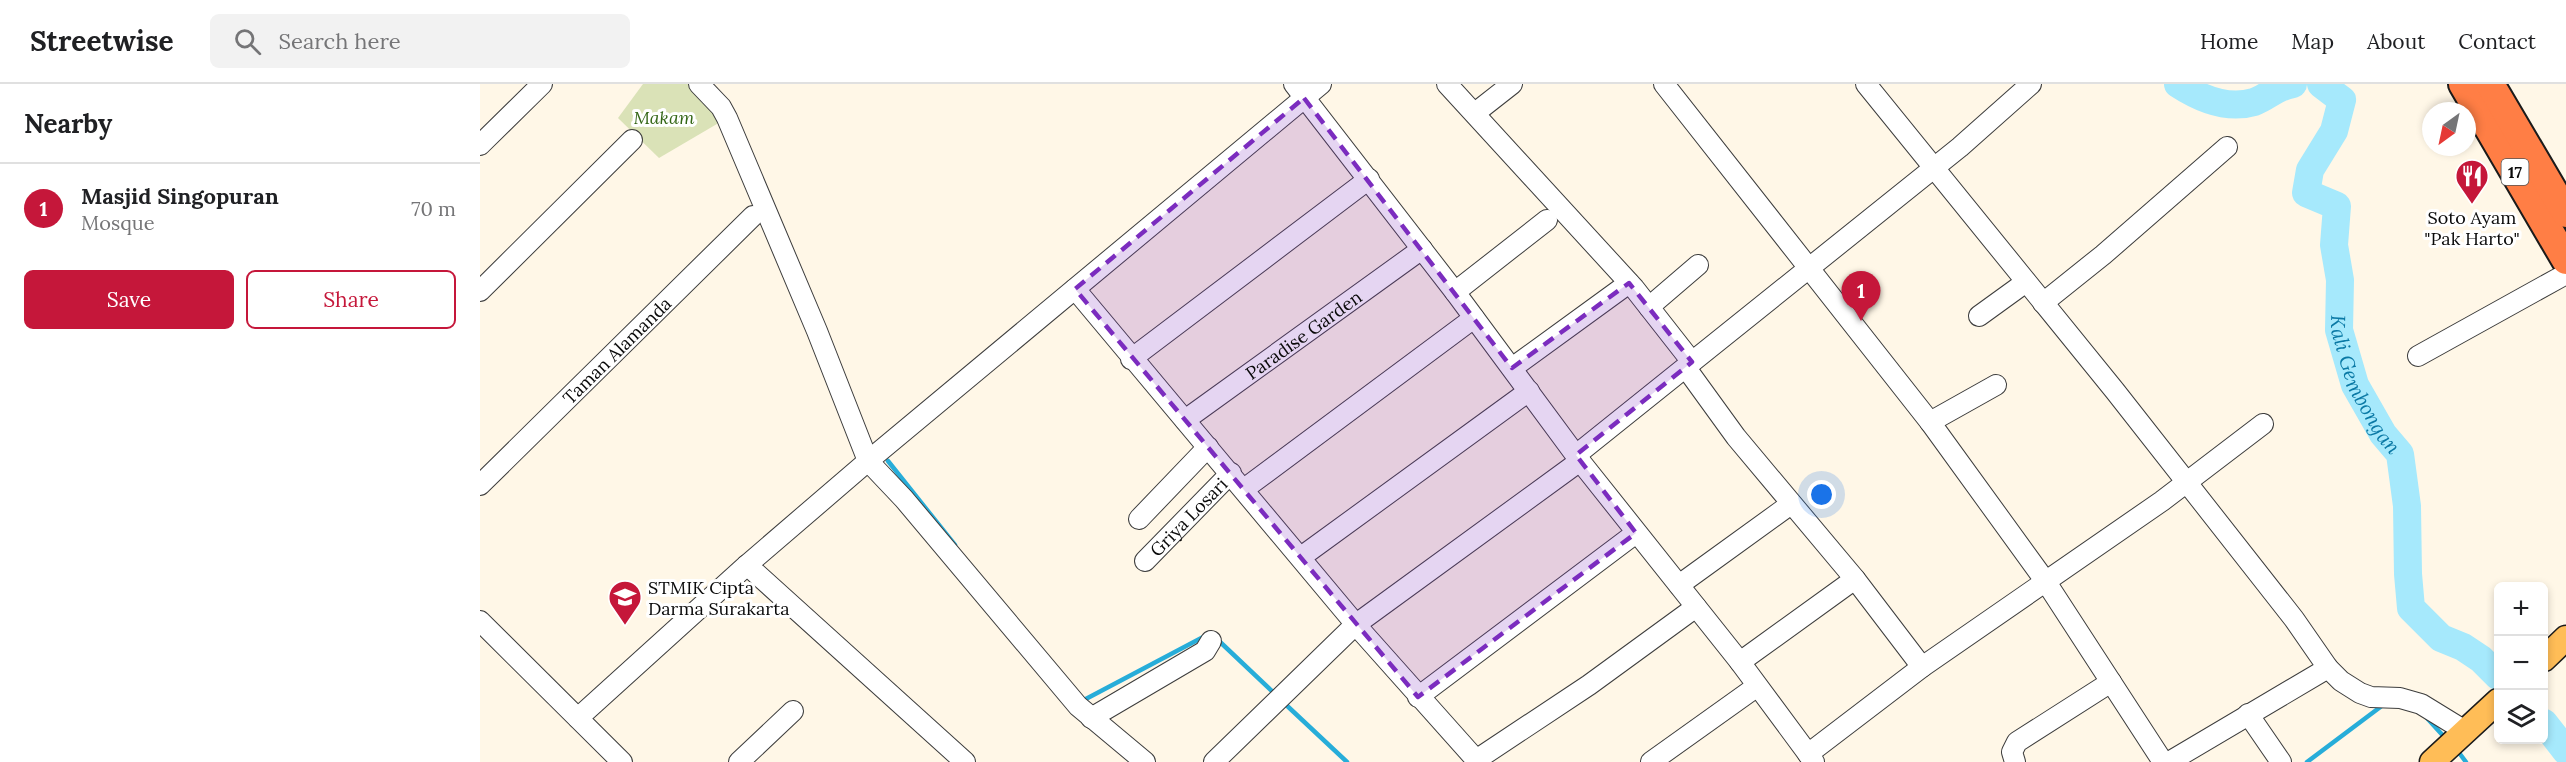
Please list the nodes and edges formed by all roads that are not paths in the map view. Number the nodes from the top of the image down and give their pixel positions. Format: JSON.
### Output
{"nodes":[{"id":1,"x":542,"y":84,"type":"edge"},
{"id":2,"x":699,"y":84,"type":"edge"},
{"id":3,"x":1321,"y":84,"type":"edge"},
{"id":4,"x":1447,"y":84,"type":"edge"},
{"id":5,"x":1512,"y":84,"type":"edge"},
{"id":6,"x":1664,"y":84,"type":"edge"},
{"id":7,"x":1866,"y":84,"type":"edge"},
{"id":8,"x":2031,"y":84,"type":"edge"},
{"id":9,"x":2463,"y":84,"type":"edge"},
{"id":10,"x":2490,"y":84,"type":"edge"},
{"id":11,"x":1299,"y":91,"type":"edge"},
{"id":12,"x":1475,"y":113,"type":"junction"},
{"id":13,"x":632,"y":140,"type":"dead end"},
{"id":14,"x":480,"y":145,"type":"edge"},
{"id":15,"x":2227,"y":147,"type":"dead end"},
{"id":16,"x":1934,"y":166,"type":"junction"},
{"id":17,"x":1369,"y":179,"type":"junction"},
{"id":18,"x":2555,"y":209,"type":"edge"},
{"id":19,"x":753,"y":216,"type":"dead end"},
{"id":20,"x":1547,"y":220,"type":"dead end"},
{"id":21,"x":1422,"y":249,"type":"junction"},
{"id":22,"x":2566,"y":260,"type":"edge"},
{"id":23,"x":1698,"y":265,"type":"dead end"},
{"id":24,"x":1808,"y":267,"type":"junction"},
{"id":25,"x":2566,"y":274,"type":"edge"},
{"id":26,"x":2026,"y":282,"type":"junction"},
{"id":27,"x":1629,"y":283,"type":"junction"},
{"id":28,"x":1075,"y":289,"type":"junction"},
{"id":29,"x":480,"y":291,"type":"edge"},
{"id":30,"x":1455,"y":292,"type":"junction"},
{"id":31,"x":2043,"y":303,"type":"junction"},
{"id":32,"x":1649,"y":307,"type":"junction"},
{"id":33,"x":1979,"y":316,"type":"dead end"},
{"id":34,"x":1474,"y":318,"type":"junction"},
{"id":35,"x":2418,"y":356,"type":"dead end"},
{"id":36,"x":1131,"y":359,"type":"junction"},
{"id":37,"x":1689,"y":365,"type":"junction"},
{"id":38,"x":1512,"y":368,"type":"junction"},
{"id":39,"x":1996,"y":385,"type":"dead end"},
{"id":40,"x":1528,"y":392,"type":"junction"},
{"id":41,"x":1185,"y":420,"type":"junction"},
{"id":42,"x":1930,"y":423,"type":"junction"},
{"id":43,"x":2263,"y":424,"type":"dead end"},
{"id":44,"x":1208,"y":447,"type":"junction"},
{"id":45,"x":1578,"y":458,"type":"junction"},
{"id":46,"x":868,"y":461,"type":"junction"},
{"id":47,"x":1231,"y":473,"type":"junction"},
{"id":48,"x":2186,"y":483,"type":"junction"},
{"id":49,"x":480,"y":485,"type":"edge"},
{"id":50,"x":1244,"y":489,"type":"junction"},
{"id":51,"x":1791,"y":504,"type":"junction"},
{"id":52,"x":1139,"y":519,"type":"dead end"},
{"id":53,"x":1636,"y":533,"type":"junction"},
{"id":54,"x":1301,"y":557,"type":"junction"},
{"id":55,"x":1146,"y":561,"type":"dead end"},
{"id":56,"x":747,"y":566,"type":"junction"},
{"id":57,"x":1855,"y":579,"type":"junction"},
{"id":58,"x":2046,"y":582,"type":"junction"},
{"id":59,"x":1678,"y":585,"type":"junction"},
{"id":60,"x":1696,"y":607,"type":"junction"},
{"id":61,"x":480,"y":621,"type":"edge"},
{"id":62,"x":1355,"y":624,"type":"junction"},
{"id":63,"x":2566,"y":638,"type":"edge"},
{"id":64,"x":1211,"y":642,"type":"dead end"},
{"id":65,"x":2548,"y":655,"type":"edge"},
{"id":66,"x":1740,"y":662,"type":"junction"},
{"id":67,"x":1922,"y":668,"type":"junction"},
{"id":68,"x":2328,"y":668,"type":"junction"},
{"id":69,"x":2111,"y":682,"type":"junction"},
{"id":70,"x":1756,"y":687,"type":"junction"},
{"id":71,"x":1418,"y":697,"type":"junction"},
{"id":72,"x":2494,"y":706,"type":"edge"},
{"id":73,"x":793,"y":711,"type":"dead end"},
{"id":74,"x":2248,"y":714,"type":"junction"},
{"id":75,"x":578,"y":718,"type":"junction"},
{"id":76,"x":1091,"y":718,"type":"junction"},
{"id":77,"x":2451,"y":744,"type":"edge"},
{"id":78,"x":1812,"y":760,"type":"edge"},
{"id":79,"x":620,"y":761,"type":"edge"},
{"id":80,"x":1477,"y":761,"type":"edge"},
{"id":81,"x":739,"y":762,"type":"edge"},
{"id":82,"x":965,"y":762,"type":"edge"},
{"id":83,"x":1146,"y":762,"type":"edge"},
{"id":84,"x":1214,"y":762,"type":"edge"},
{"id":85,"x":1651,"y":762,"type":"edge"},
{"id":86,"x":2015,"y":762,"type":"edge"},
{"id":87,"x":2163,"y":762,"type":"edge"},
{"id":88,"x":2169,"y":762,"type":"edge"},
{"id":89,"x":2281,"y":762,"type":"edge"}],
"edges":[{"from":1,"to":14,"type":"street"},
{"from":2,"to":46,"type":"street"},
{"from":3,"to":11,"type":"street"},
{"from":4,"to":12,"type":"street"},
{"from":5,"to":12,"type":"street"},
{"from":6,"to":24,"type":"street"},
{"from":7,"to":16,"type":"street"},
{"from":8,"to":16,"type":"street"},
{"from":9,"to":18,"type":"highway","number":"17"},
{"from":10,"to":18,"type":"highway","number":"17"},
{"from":11,"to":17,"type":"street"},
{"from":11,"to":28,"type":"street"},
{"from":12,"to":27,"type":"street"},
{"from":13,"to":29,"type":"street"},
{"from":15,"to":31,"type":"street"},
{"from":16,"to":24,"type":"street"},
{"from":16,"to":26,"type":"street"},
{"from":17,"to":21,"type":"street"},
{"from":17,"to":36,"type":"street"},
{"from":18,"to":22,"type":"highway","number":"17"},
{"from":19,"to":49,"type":"street","name":"Taman Alamanda"},
{"from":20,"to":30,"type":"street"},
{"from":21,"to":30,"type":"street"},
{"from":21,"to":41,"type":"street","name":"Paradise Garden"},
{"from":23,"to":32,"type":"street"},
{"from":24,"to":37,"type":"street"},
{"from":24,"to":42,"type":"street"},
{"from":25,"to":35,"type":"street"},
{"from":26,"to":31,"type":"street"},
{"from":26,"to":33,"type":"street"},
{"from":27,"to":32,"type":"street"},
{"from":27,"to":38,"type":"street"},
{"from":28,"to":36,"type":"street"},
{"from":28,"to":46,"type":"street"},
{"from":30,"to":34,"type":"street"},
{"from":31,"to":48,"type":"street"},
{"from":32,"to":37,"type":"street"},
{"from":34,"to":38,"type":"street"},
{"from":34,"to":50,"type":"street"},
{"from":36,"to":41,"type":"street"},
{"from":37,"to":45,"type":"street"},
{"from":37,"to":51,"type":"street"},
{"from":38,"to":40,"type":"street"},
{"from":39,"to":42,"type":"street"},
{"from":40,"to":45,"type":"street"},
{"from":40,"to":54,"type":"street"},
{"from":41,"to":44,"type":"street"},
{"from":42,"to":58,"type":"street"},
{"from":43,"to":48,"type":"street"},
{"from":44,"to":47,"type":"street"},
{"from":44,"to":52,"type":"street"},
{"from":45,"to":53,"type":"street"},
{"from":45,"to":62,"type":"street"},
{"from":46,"to":56,"type":"street"},
{"from":46,"to":76,"type":"street"},
{"from":47,"to":50,"type":"street"},
{"from":47,"to":55,"type":"street","name":"Griya Losari"},
{"from":48,"to":58,"type":"street"},
{"from":48,"to":68,"type":"street"},
{"from":50,"to":54,"type":"street"},
{"from":51,"to":57,"type":"street"},
{"from":51,"to":59,"type":"street"},
{"from":53,"to":59,"type":"street"},
{"from":53,"to":71,"type":"street"},
{"from":54,"to":62,"type":"street"},
{"from":56,"to":75,"type":"street"},
{"from":56,"to":82,"type":"street"},
{"from":57,"to":66,"type":"street"},
{"from":57,"to":67,"type":"street"},
{"from":58,"to":67,"type":"street"},
{"from":58,"to":69,"type":"street"},
{"from":59,"to":60,"type":"street"},
{"from":60,"to":66,"type":"street"},
{"from":60,"to":80,"type":"street"},
{"from":61,"to":75,"type":"street"},
{"from":62,"to":71,"type":"street"},
{"from":62,"to":84,"type":"street"},
{"from":63,"to":65,"type":"main road"},
{"from":64,"to":76,"type":"street"},
{"from":66,"to":70,"type":"street"},
{"from":67,"to":78,"type":"street"},
{"from":68,"to":74,"type":"street"},
{"from":68,"to":77,"type":"street"},
{"from":69,"to":86,"type":"street"},
{"from":69,"to":87,"type":"street"},
{"from":70,"to":78,"type":"street"},
{"from":70,"to":85,"type":"street"},
{"from":71,"to":80,"type":"street"},
{"from":72,"to":77,"type":"main road"},
{"from":73,"to":81,"type":"street"},
{"from":74,"to":88,"type":"street"},
{"from":74,"to":89,"type":"street"},
{"from":75,"to":79,"type":"street"},
{"from":76,"to":83,"type":"street"}]}
